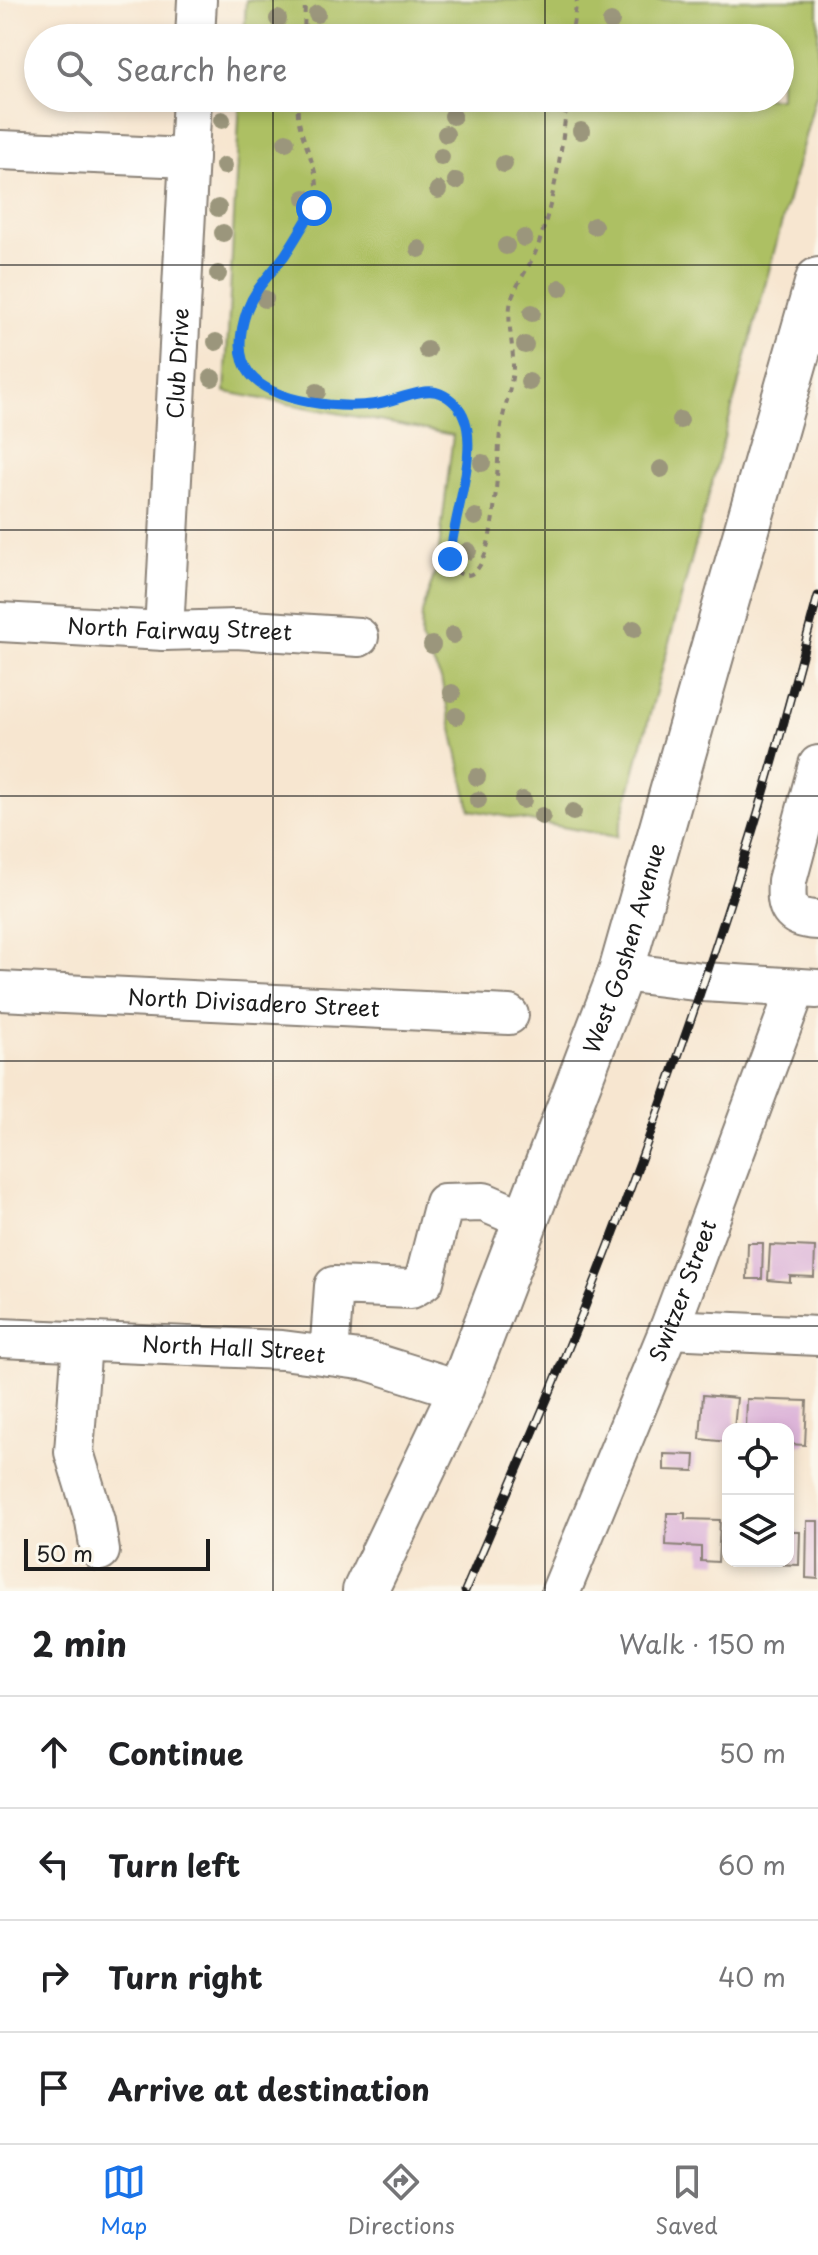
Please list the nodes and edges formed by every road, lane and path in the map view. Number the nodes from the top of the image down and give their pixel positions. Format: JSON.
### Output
{"nodes":[{"id":1,"x":197,"y":0,"type":"edge"},
{"id":2,"x":305,"y":0,"type":"edge"},
{"id":3,"x":577,"y":0,"type":"edge"},
{"id":4,"x":196,"y":24,"type":"edge"},
{"id":5,"x":304,"y":24,"type":"edge"},
{"id":6,"x":573,"y":24,"type":"edge"},
{"id":7,"x":191,"y":112,"type":"edge"},
{"id":8,"x":298,"y":112,"type":"edge"},
{"id":9,"x":565,"y":112,"type":"edge"},
{"id":10,"x":0,"y":150,"type":"edge"},
{"id":11,"x":189,"y":158,"type":"junction"},
{"id":12,"x":818,"y":280,"type":"edge"},
{"id":13,"x":0,"y":622,"type":"edge"},
{"id":14,"x":164,"y":631,"type":"junction"},
{"id":15,"x":359,"y":637,"type":"dead end"},
{"id":16,"x":818,"y":765,"type":"edge"},
{"id":17,"x":818,"y":920,"type":"edge"},
{"id":18,"x":621,"y":972,"type":"junction"},
{"id":19,"x":807,"y":989,"type":"edge"},
{"id":20,"x":0,"y":991,"type":"edge"},
{"id":21,"x":509,"y":1015,"type":"dead end"},
{"id":22,"x":526,"y":1220,"type":"junction"},
{"id":23,"x":669,"y":1329,"type":"junction"},
{"id":24,"x":818,"y":1336,"type":"edge"},
{"id":25,"x":0,"y":1338,"type":"edge"},
{"id":26,"x":82,"y":1342,"type":"junction"},
{"id":27,"x":329,"y":1356,"type":"junction"},
{"id":28,"x":461,"y":1390,"type":"junction"},
{"id":29,"x":100,"y":1551,"type":"dead end"},
{"id":30,"x":365,"y":1591,"type":"edge"},
{"id":31,"x":561,"y":1591,"type":"edge"}],
"edges":[{"from":1,"to":4,"type":"street"},
{"from":2,"to":5,"type":"path"},
{"from":3,"to":6,"type":"path"},
{"from":7,"to":11,"type":"street","name":"Club Drive"},
{"from":8,"to":9,"type":"path"},
{"from":10,"to":11,"type":"street"},
{"from":11,"to":14,"type":"street","name":"Club Drive"},
{"from":12,"to":18,"type":"main road","name":"West Goshen Avenue"},
{"from":13,"to":14,"type":"street","name":"North Fairway Street"},
{"from":14,"to":15,"type":"street","name":"North Fairway Street"},
{"from":16,"to":17,"type":"street"},
{"from":18,"to":19,"type":"street"},
{"from":18,"to":22,"type":"main road","name":"West Goshen Avenue"},
{"from":19,"to":23,"type":"street","name":"Switzer Street"},
{"from":20,"to":21,"type":"street","name":"North Divisadero Street"},
{"from":22,"to":27,"type":"street"},
{"from":22,"to":28,"type":"main road","name":"West Goshen Avenue"},
{"from":23,"to":24,"type":"street"},
{"from":23,"to":31,"type":"street","name":"Switzer Street"},
{"from":25,"to":26,"type":"street","name":"North Hall Street"},
{"from":26,"to":27,"type":"street","name":"North Hall Street"},
{"from":26,"to":29,"type":"street"},
{"from":27,"to":28,"type":"street","name":"North Hall Street"},
{"from":28,"to":30,"type":"main road","name":"West Goshen Avenue"}]}
